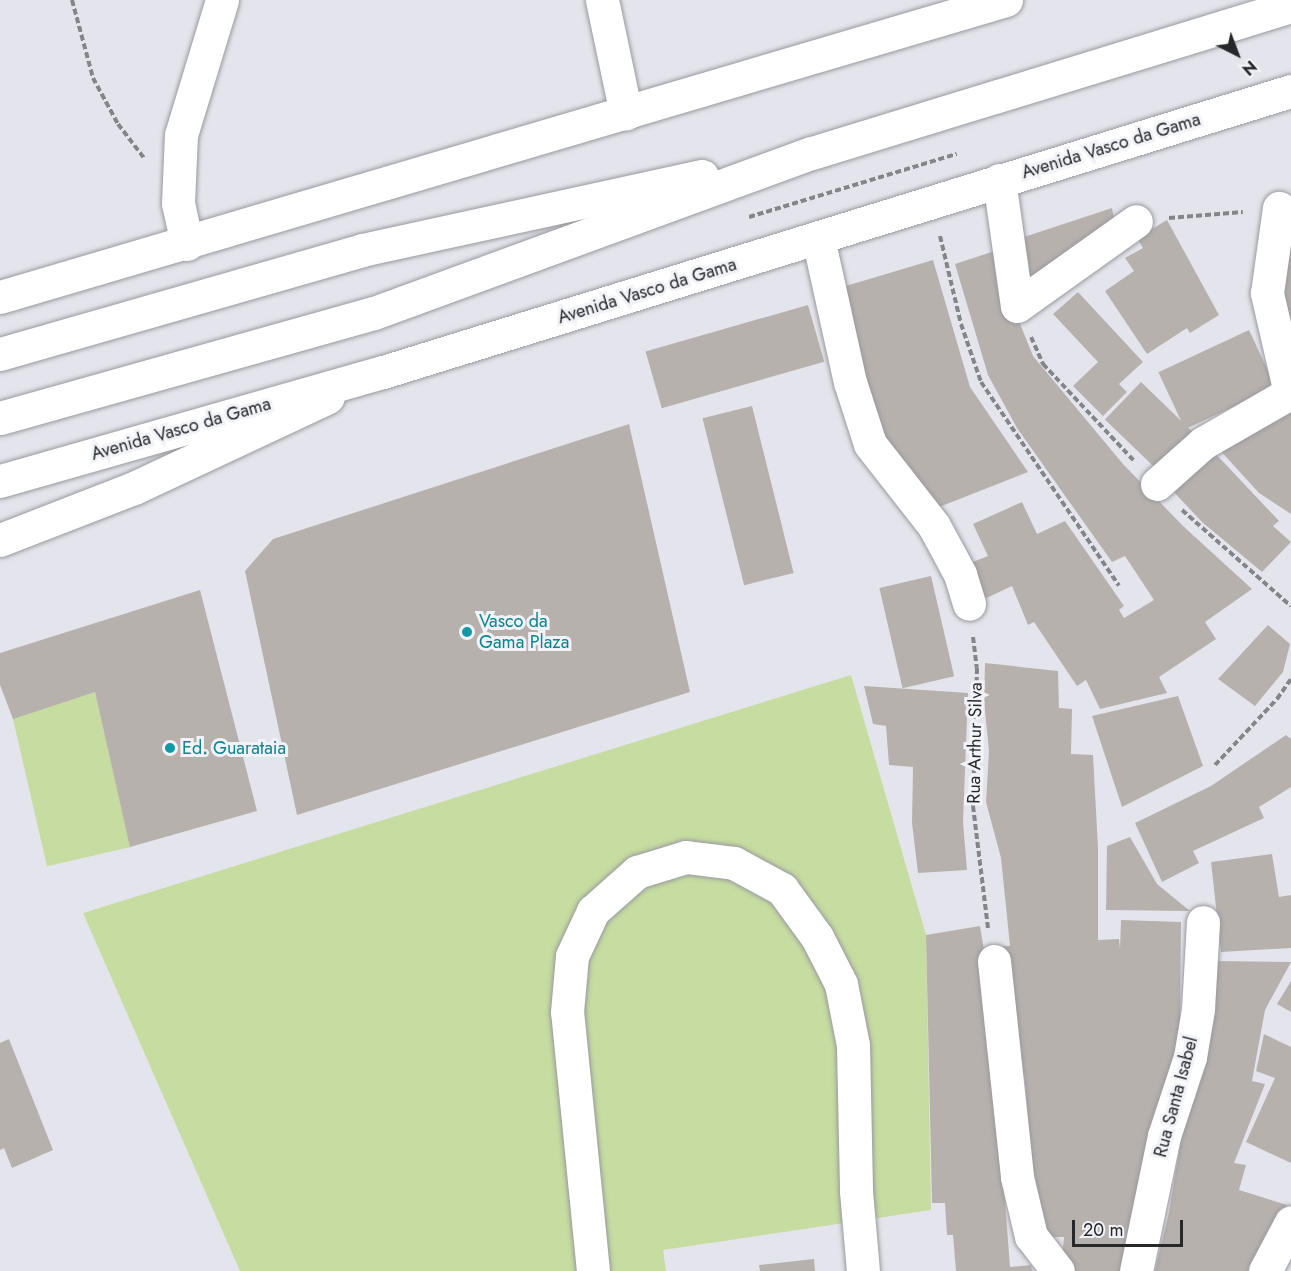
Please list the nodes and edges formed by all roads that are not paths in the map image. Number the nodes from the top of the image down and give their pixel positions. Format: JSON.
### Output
{"nodes":[{"id":1,"x":222,"y":0,"type":"edge"},
{"id":2,"x":602,"y":0,"type":"edge"},
{"id":3,"x":1006,"y":0,"type":"edge"},
{"id":4,"x":1291,"y":6,"type":"edge"},
{"id":5,"x":1291,"y":91,"type":"edge"},
{"id":6,"x":627,"y":114,"type":"junction"},
{"id":7,"x":812,"y":153,"type":"junction"},
{"id":8,"x":999,"y":180,"type":"junction"},
{"id":9,"x":1279,"y":208,"type":"road end"},
{"id":10,"x":1136,"y":221,"type":"road end"},
{"id":11,"x":818,"y":238,"type":"junction"},
{"id":12,"x":187,"y":244,"type":"junction"},
{"id":13,"x":0,"y":297,"type":"edge"},
{"id":14,"x":0,"y":354,"type":"edge"},
{"id":15,"x":383,"y":372,"type":"junction"},
{"id":16,"x":0,"y":418,"type":"edge"},
{"id":17,"x":0,"y":481,"type":"edge"},
{"id":18,"x":1157,"y":484,"type":"dead end"},
{"id":19,"x":0,"y":540,"type":"edge"},
{"id":20,"x":969,"y":604,"type":"road end"},
{"id":21,"x":1203,"y":922,"type":"dead end"},
{"id":22,"x":994,"y":962,"type":"road end"},
{"id":23,"x":1291,"y":1222,"type":"edge"},
{"id":24,"x":593,"y":1271,"type":"edge"},
{"id":25,"x":863,"y":1271,"type":"edge"},
{"id":26,"x":1058,"y":1271,"type":"edge"},
{"id":27,"x":1137,"y":1271,"type":"edge"},
{"id":28,"x":1265,"y":1271,"type":"edge"}],
"edges":[{"from":1,"to":12,"type":"street"},
{"from":2,"to":6,"type":"street"},
{"from":3,"to":6,"type":"street"},
{"from":4,"to":7,"type":"street"},
{"from":5,"to":8,"type":"street","name":"Avenida Vasco da Gama"},
{"from":6,"to":12,"type":"street"},
{"from":7,"to":14,"type":"street"},
{"from":7,"to":16,"type":"street"},
{"from":8,"to":10,"type":"street"},
{"from":8,"to":11,"type":"street","name":"Avenida Vasco da Gama"},
{"from":9,"to":18,"type":"street"},
{"from":11,"to":15,"type":"street","name":"Avenida Vasco da Gama"},
{"from":11,"to":20,"type":"street"},
{"from":12,"to":13,"type":"street"},
{"from":15,"to":17,"type":"street","name":"Avenida Vasco da Gama"},
{"from":15,"to":19,"type":"street"},
{"from":21,"to":27,"type":"street","name":"Rua Santa Isabel"},
{"from":22,"to":26,"type":"street"},
{"from":23,"to":28,"type":"street"},
{"from":24,"to":25,"type":"street"}]}
